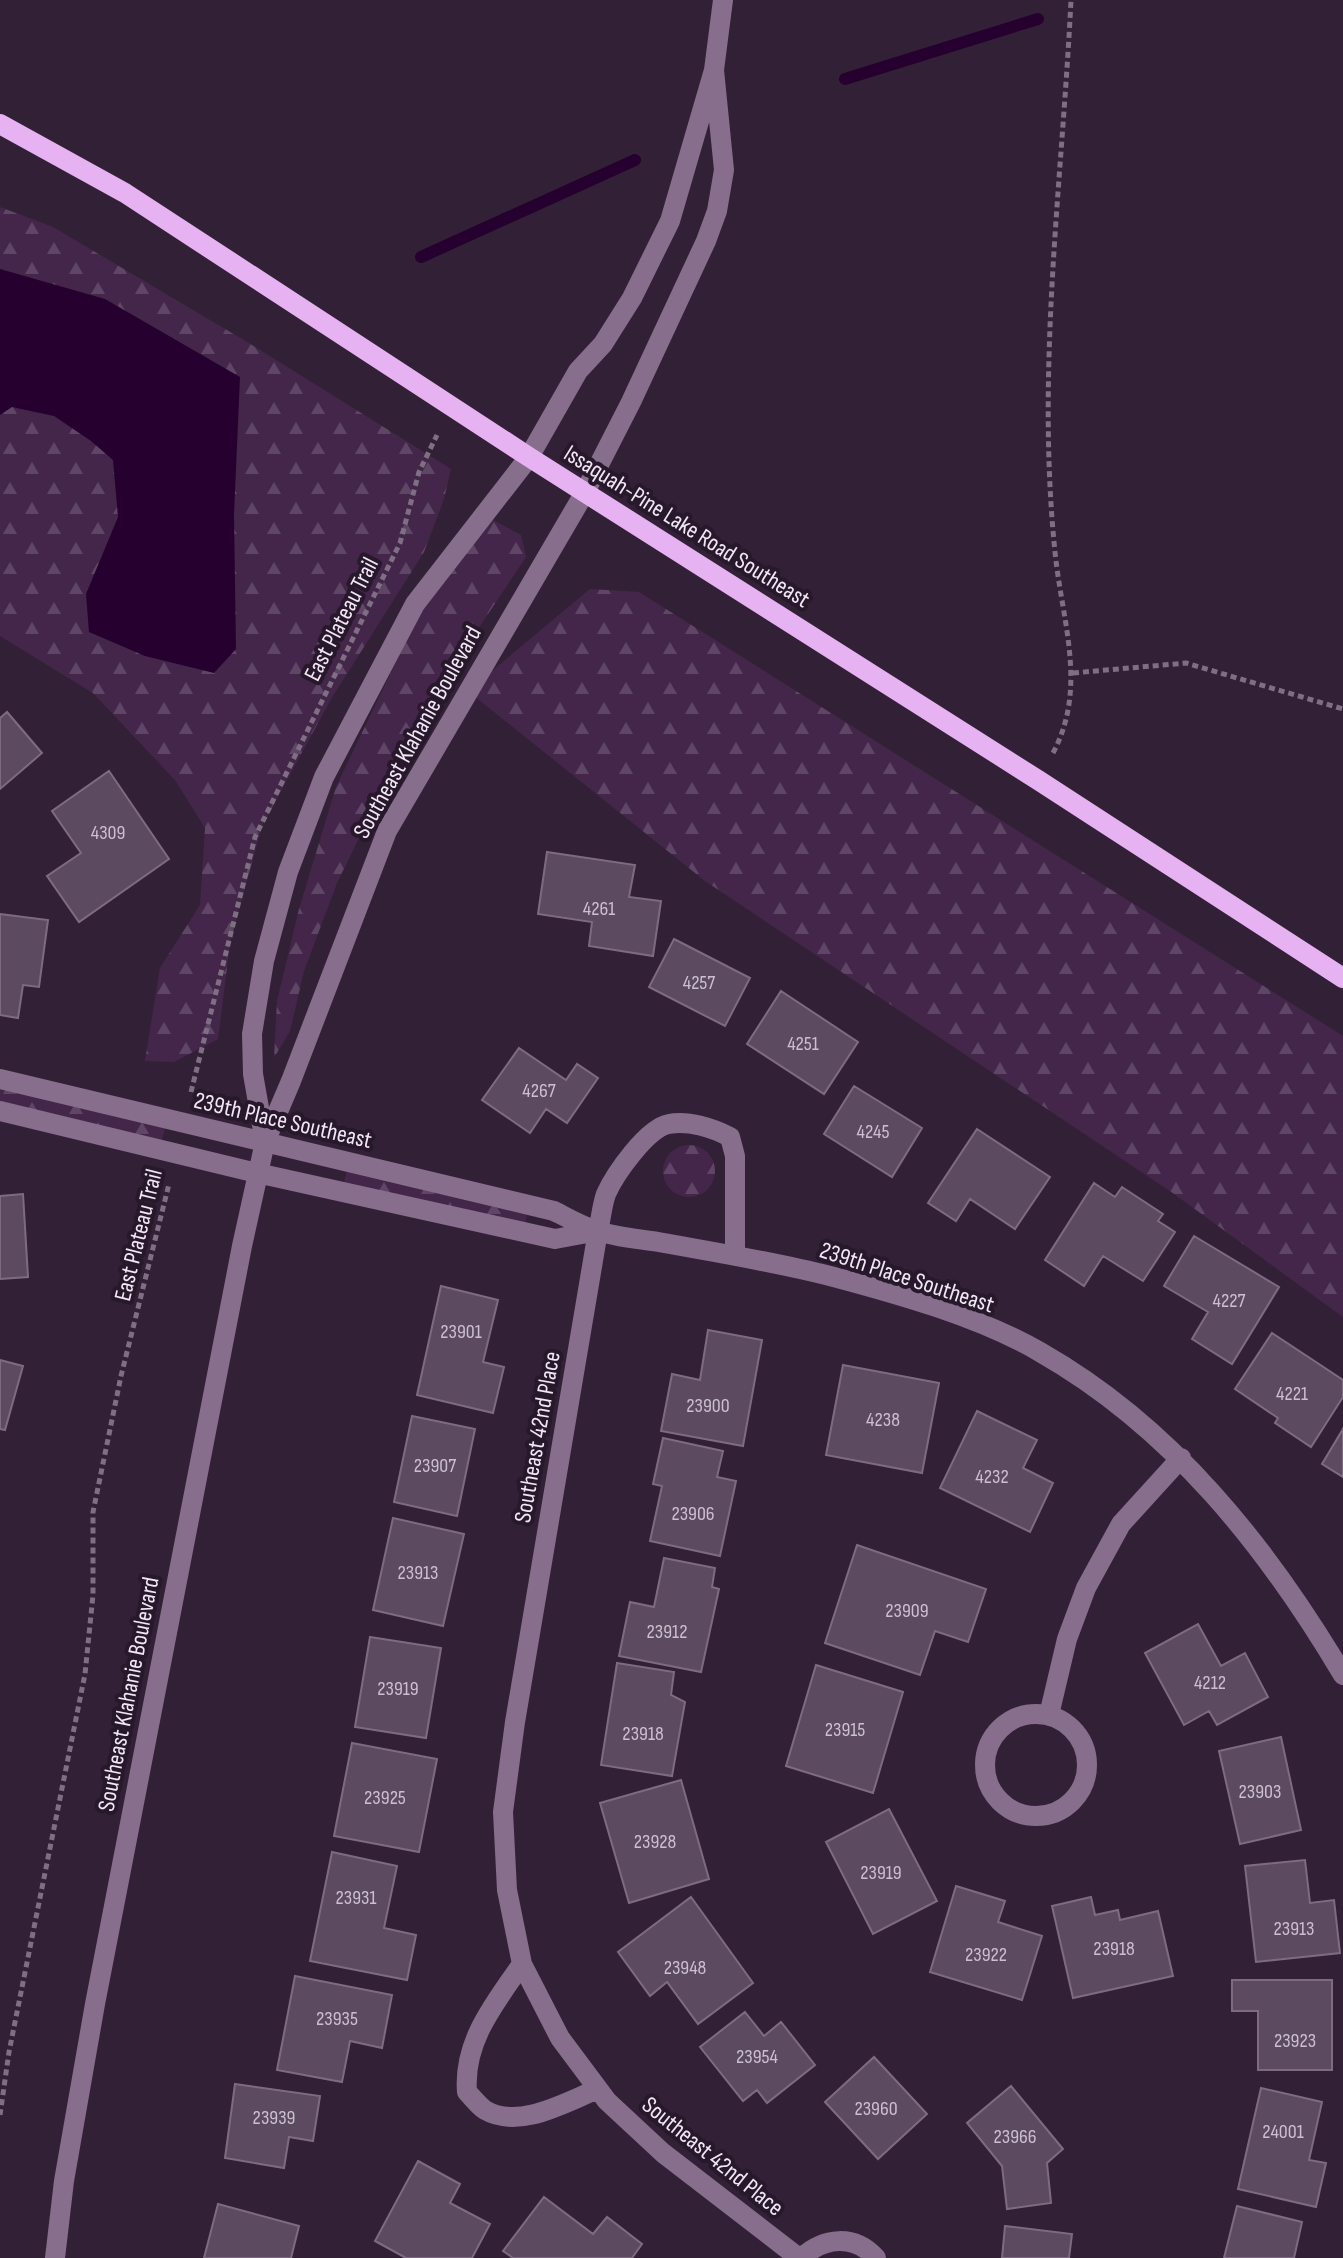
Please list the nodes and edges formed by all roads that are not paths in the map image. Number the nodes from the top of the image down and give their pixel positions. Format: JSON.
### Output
{"nodes":[{"id":1,"x":723,"y":0,"type":"edge"},
{"id":2,"x":714,"y":70,"type":"junction"},
{"id":3,"x":0,"y":124,"type":"edge"},
{"id":4,"x":529,"y":457,"type":"junction"},
{"id":5,"x":585,"y":492,"type":"junction"},
{"id":6,"x":1343,"y":978,"type":"edge"},
{"id":7,"x":0,"y":1079,"type":"edge"},
{"id":8,"x":0,"y":1111,"type":"edge"},
{"id":9,"x":265,"y":1142,"type":"junction"},
{"id":10,"x":257,"y":1173,"type":"junction"},
{"id":11,"x":598,"y":1231,"type":"junction"},
{"id":12,"x":735,"y":1256,"type":"junction"},
{"id":13,"x":1181,"y":1458,"type":"junction"},
{"id":14,"x":1343,"y":1675,"type":"edge"},
{"id":15,"x":1049,"y":1715,"type":"junction"},
{"id":16,"x":522,"y":1964,"type":"junction"},
{"id":17,"x":598,"y":2089,"type":"junction"},
{"id":18,"x":55,"y":2258,"type":"edge"},
{"id":19,"x":800,"y":2258,"type":"edge"},
{"id":20,"x":876,"y":2258,"type":"edge"}],
"edges":[{"from":1,"to":2,"type":"street"},
{"from":2,"to":4,"type":"street","name":"Southeast Klahanie Boulevard"},
{"from":2,"to":5,"type":"street","name":"Southeast Klahanie Boulevard"},
{"from":3,"to":4,"type":"main road","name":"Issaquah-Pine Lake Road Southeast"},
{"from":4,"to":5,"type":"main road","name":"Issaquah-Pine Lake Road Southeast"},
{"from":4,"to":9,"type":"street","name":"Southeast Klahanie Boulevard"},
{"from":5,"to":6,"type":"main road","name":"Issaquah-Pine Lake Road Southeast"},
{"from":5,"to":9,"type":"street","name":"Southeast Klahanie Boulevard"},
{"from":7,"to":9,"type":"street","name":"239th Place Southeast"},
{"from":8,"to":10,"type":"street","name":"239th Place Southeast"},
{"from":9,"to":10,"type":"street","name":"Southeast Klahanie Boulevard"},
{"from":9,"to":11,"type":"street","name":"239th Place Southeast"},
{"from":10,"to":11,"type":"street","name":"239th Place Southeast"},
{"from":10,"to":18,"type":"street","name":"Southeast Klahanie Boulevard"},
{"from":11,"to":12,"type":"street","name":"239th Place Southeast"},
{"from":11,"to":12,"type":"street","name":"Southeast 42nd Place"},
{"from":11,"to":16,"type":"street","name":"Southeast 42nd Place"},
{"from":12,"to":13,"type":"street","name":"239th Place Southeast"},
{"from":13,"to":14,"type":"street","name":"239th Place Southeast"},
{"from":13,"to":15,"type":"street"},
{"from":15,"to":15,"type":"street"},
{"from":16,"to":17,"type":"street","name":"Southeast 42nd Place"},
{"from":16,"to":17,"type":"street"},
{"from":17,"to":19,"type":"street","name":"Southeast 42nd Place"},
{"from":19,"to":20,"type":"street","name":"Southeast 42nd Place"}]}
